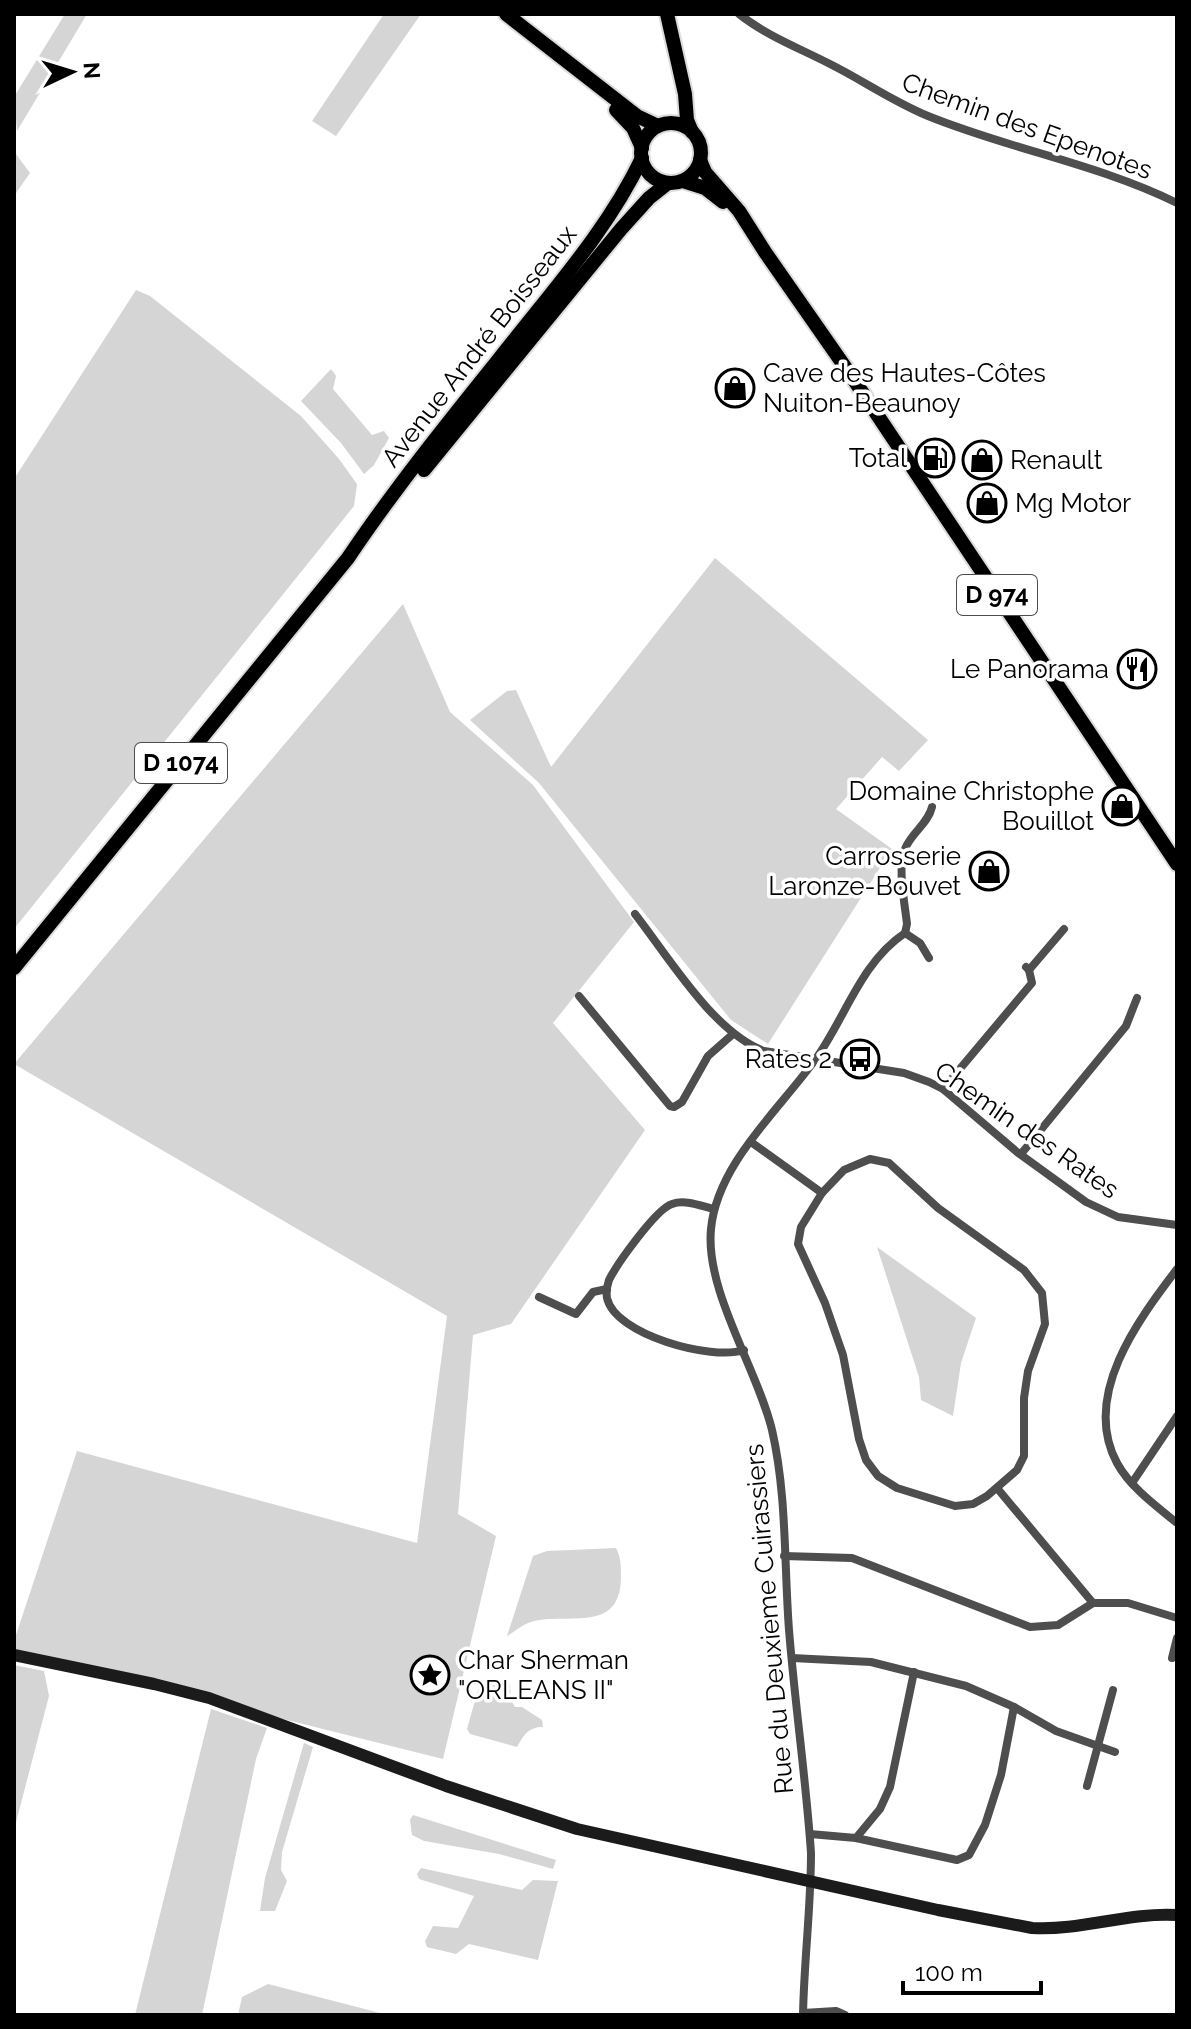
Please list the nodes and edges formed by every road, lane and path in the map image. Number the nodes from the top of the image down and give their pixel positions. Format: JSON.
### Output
{"nodes":[{"id":1,"x":506,"y":14,"type":"edge"},
{"id":2,"x":667,"y":14,"type":"edge"},
{"id":3,"x":739,"y":14,"type":"edge"},
{"id":4,"x":678,"y":70,"type":"junction"},
{"id":5,"x":586,"y":77,"type":"junction"},
{"id":6,"x":663,"y":125,"type":"junction"},
{"id":7,"x":692,"y":132,"type":"junction"},
{"id":8,"x":642,"y":153,"type":"junction"},
{"id":9,"x":700,"y":160,"type":"junction"},
{"id":10,"x":683,"y":181,"type":"junction"},
{"id":11,"x":668,"y":183,"type":"junction"},
{"id":12,"x":1177,"y":203,"type":"edge"},
{"id":13,"x":749,"y":228,"type":"junction"},
{"id":14,"x":348,"y":558,"type":"junction"},
{"id":15,"x":932,"y":807,"type":"dead end"},
{"id":16,"x":1177,"y":864,"type":"edge"},
{"id":17,"x":635,"y":914,"type":"dead end"},
{"id":18,"x":1064,"y":929,"type":"dead end"},
{"id":19,"x":905,"y":933,"type":"junction"},
{"id":20,"x":929,"y":958,"type":"dead end"},
{"id":21,"x":14,"y":968,"type":"edge"},
{"id":22,"x":579,"y":996,"type":"dead end"},
{"id":23,"x":1137,"y":998,"type":"dead end"},
{"id":24,"x":733,"y":1034,"type":"junction"},
{"id":25,"x":816,"y":1059,"type":"junction"},
{"id":26,"x":943,"y":1089,"type":"junction"},
{"id":27,"x":751,"y":1142,"type":"junction"},
{"id":28,"x":1021,"y":1154,"type":"junction"},
{"id":29,"x":822,"y":1193,"type":"junction"},
{"id":30,"x":714,"y":1209,"type":"junction"},
{"id":31,"x":1174,"y":1224,"type":"edge"},
{"id":32,"x":1177,"y":1233,"type":"edge"},
{"id":33,"x":1177,"y":1269,"type":"edge"},
{"id":34,"x":607,"y":1289,"type":"junction"},
{"id":35,"x":539,"y":1297,"type":"dead end"},
{"id":36,"x":744,"y":1350,"type":"junction"},
{"id":37,"x":1177,"y":1416,"type":"edge"},
{"id":38,"x":1132,"y":1483,"type":"junction"},
{"id":39,"x":997,"y":1488,"type":"junction"},
{"id":40,"x":1177,"y":1523,"type":"edge"},
{"id":41,"x":784,"y":1556,"type":"junction"},
{"id":42,"x":1093,"y":1603,"type":"junction"},
{"id":43,"x":1177,"y":1618,"type":"edge"},
{"id":44,"x":1177,"y":1638,"type":"edge"},
{"id":45,"x":14,"y":1655,"type":"edge"},
{"id":46,"x":792,"y":1658,"type":"junction"},
{"id":47,"x":1172,"y":1658,"type":"dead end"},
{"id":48,"x":914,"y":1672,"type":"junction"},
{"id":49,"x":1113,"y":1690,"type":"dead end"},
{"id":50,"x":1014,"y":1707,"type":"junction"},
{"id":51,"x":1096,"y":1745,"type":"junction"},
{"id":52,"x":1115,"y":1752,"type":"dead end"},
{"id":53,"x":1087,"y":1786,"type":"dead end"},
{"id":54,"x":810,"y":1834,"type":"junction"},
{"id":55,"x":856,"y":1838,"type":"junction"},
{"id":56,"x":811,"y":1881,"type":"junction"},
{"id":57,"x":1177,"y":1915,"type":"edge"},
{"id":58,"x":803,"y":2014,"type":"edge"},
{"id":59,"x":845,"y":2015,"type":"edge"}],
"edges":[{"from":1,"to":5,"type":"main road"},
{"from":2,"to":4,"type":"main road"},
{"from":3,"to":12,"type":"street","name":"Chemin des Epenotes"},
{"from":4,"to":6,"type":"main road"},
{"from":4,"to":7,"type":"main road"},
{"from":5,"to":6,"type":"main road"},
{"from":5,"to":8,"type":"main road"},
{"from":6,"to":7,"type":"main road"},
{"from":6,"to":8,"type":"main road"},
{"from":7,"to":9,"type":"main road"},
{"from":8,"to":11,"type":"main road"},
{"from":8,"to":14,"type":"main road","name":"Avenue André Boisseaux","number":"D 1074"},
{"from":9,"to":10,"type":"main road"},
{"from":9,"to":13,"type":"main road","number":"D 974"},
{"from":10,"to":11,"type":"main road"},
{"from":10,"to":13,"type":"main road","number":"D 974"},
{"from":11,"to":14,"type":"main road","name":"Avenue André Boisseaux","number":"D 1074"},
{"from":13,"to":16,"type":"main road","number":"D 974"},
{"from":14,"to":21,"type":"main road","name":"Avenue André Boisseaux","number":"D 1074"},
{"from":15,"to":19,"type":"street"},
{"from":17,"to":24,"type":"street","name":"Chemin des Rates"},
{"from":18,"to":26,"type":"street"},
{"from":19,"to":20,"type":"street"},
{"from":19,"to":25,"type":"street","name":"Rue du Deuxieme Cuirassiers"},
{"from":22,"to":24,"type":"street"},
{"from":23,"to":28,"type":"street"},
{"from":24,"to":25,"type":"street","name":"Chemin des Rates"},
{"from":25,"to":26,"type":"street","name":"Chemin des Rates"},
{"from":25,"to":27,"type":"street","name":"Rue du Deuxieme Cuirassiers"},
{"from":26,"to":28,"type":"street","name":"Chemin des Rates"},
{"from":27,"to":29,"type":"street"},
{"from":27,"to":30,"type":"street","name":"Rue du Deuxieme Cuirassiers"},
{"from":28,"to":31,"type":"street","name":"Chemin des Rates"},
{"from":29,"to":39,"type":"street"},
{"from":29,"to":39,"type":"street"},
{"from":30,"to":34,"type":"street"},
{"from":30,"to":36,"type":"street","name":"Rue du Deuxieme Cuirassiers"},
{"from":31,"to":32,"type":"street","name":"Chemin des Rates"},
{"from":33,"to":38,"type":"street"},
{"from":34,"to":35,"type":"street"},
{"from":34,"to":36,"type":"street"},
{"from":36,"to":41,"type":"street","name":"Rue du Deuxieme Cuirassiers"},
{"from":37,"to":38,"type":"street"},
{"from":38,"to":40,"type":"street"},
{"from":39,"to":42,"type":"street"},
{"from":41,"to":42,"type":"street"},
{"from":41,"to":46,"type":"street","name":"Rue du Deuxieme Cuirassiers"},
{"from":42,"to":43,"type":"street"},
{"from":44,"to":47,"type":"street"},
{"from":45,"to":56,"type":"main road"},
{"from":46,"to":48,"type":"street"},
{"from":46,"to":54,"type":"street","name":"Rue du Deuxieme Cuirassiers"},
{"from":48,"to":50,"type":"street"},
{"from":48,"to":55,"type":"street"},
{"from":49,"to":51,"type":"street"},
{"from":50,"to":51,"type":"street"},
{"from":50,"to":55,"type":"street"},
{"from":51,"to":52,"type":"street"},
{"from":51,"to":53,"type":"street"},
{"from":54,"to":55,"type":"street"},
{"from":54,"to":56,"type":"street","name":"Rue du Deuxieme Cuirassiers"},
{"from":56,"to":57,"type":"main road"},
{"from":56,"to":58,"type":"street","name":"Rue du Deuxieme Cuirassiers"},
{"from":58,"to":59,"type":"street"}]}
